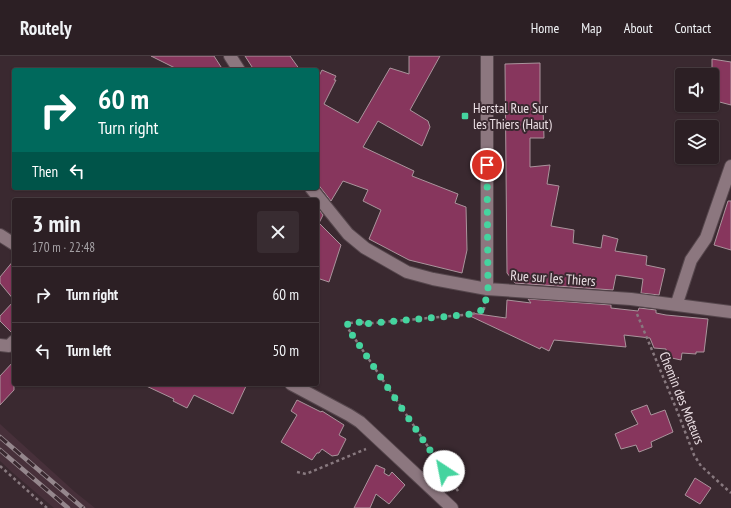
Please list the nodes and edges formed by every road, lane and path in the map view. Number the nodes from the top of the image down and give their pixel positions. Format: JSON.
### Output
{"nodes":[{"id":1,"x":230,"y":56,"type":"edge"},
{"id":2,"x":487,"y":56,"type":"edge"},
{"id":3,"x":238,"y":68,"type":"edge"},
{"id":4,"x":731,"y":166,"type":"edge"},
{"id":5,"x":313,"y":190,"type":"edge"},
{"id":6,"x":0,"y":235,"type":"edge"},
{"id":7,"x":12,"y":243,"type":"edge"},
{"id":8,"x":488,"y":289,"type":"junction"},
{"id":9,"x":631,"y":299,"type":"junction"},
{"id":10,"x":677,"y":303,"type":"junction"},
{"id":11,"x":731,"y":312,"type":"edge"},
{"id":12,"x":295,"y":386,"type":"edge"},
{"id":13,"x":381,"y":440,"type":"junction"},
{"id":14,"x":0,"y":466,"type":"edge"},
{"id":15,"x":297,"y":472,"type":"dead end"},
{"id":16,"x":731,"y":493,"type":"edge"},
{"id":17,"x":461,"y":497,"type":"dead end"},
{"id":18,"x":47,"y":508,"type":"edge"},
{"id":19,"x":452,"y":508,"type":"edge"}],
"edges":[{"from":1,"to":3,"type":"street"},
{"from":2,"to":8,"type":"street"},
{"from":4,"to":10,"type":"street"},
{"from":5,"to":8,"type":"street","name":"Rue sur les Thiers"},
{"from":6,"to":7,"type":"street"},
{"from":8,"to":9,"type":"street","name":"Rue sur les Thiers"},
{"from":8,"to":17,"type":"path"},
{"from":9,"to":10,"type":"street","name":"Rue sur les Thiers"},
{"from":9,"to":16,"type":"path","name":"Chemin des Moteurs"},
{"from":10,"to":11,"type":"street","name":"Rue sur les Thiers"},
{"from":12,"to":13,"type":"street"},
{"from":13,"to":15,"type":"path"},
{"from":13,"to":19,"type":"street"},
{"from":14,"to":18,"type":"path"}]}
